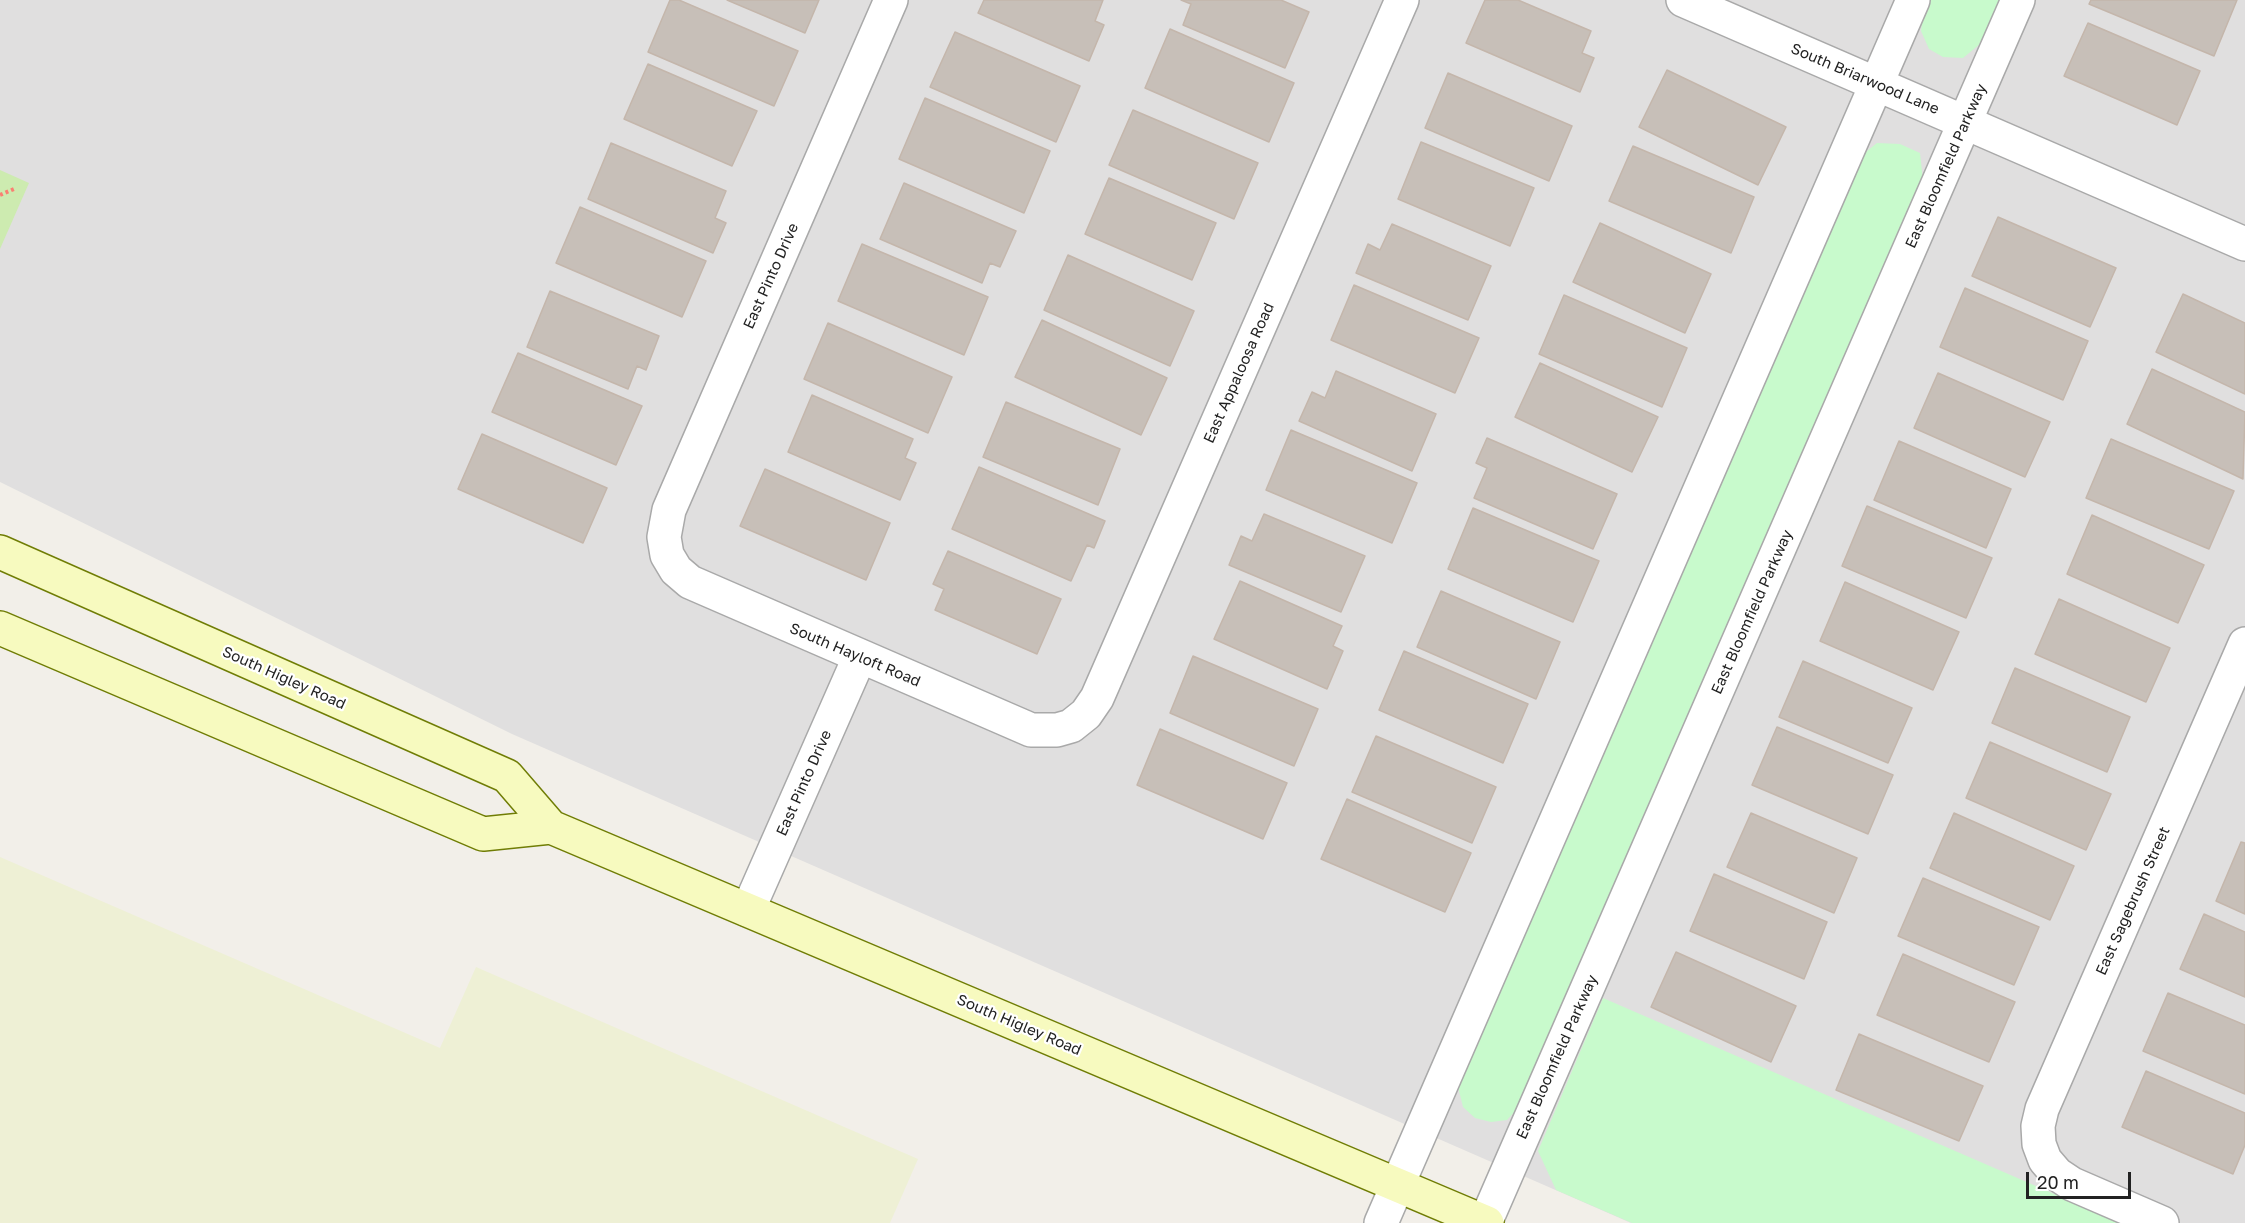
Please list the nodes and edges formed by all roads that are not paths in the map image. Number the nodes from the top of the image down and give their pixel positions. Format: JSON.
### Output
{"nodes":[{"id":1,"x":891,"y":0,"type":"edge"},
{"id":2,"x":1402,"y":0,"type":"edge"},
{"id":3,"x":1683,"y":0,"type":"edge"},
{"id":4,"x":1913,"y":0,"type":"edge"},
{"id":5,"x":2018,"y":0,"type":"edge"},
{"id":6,"x":1876,"y":85,"type":"junction"},
{"id":7,"x":1965,"y":122,"type":"junction"},
{"id":8,"x":2245,"y":244,"type":"edge"},
{"id":9,"x":0,"y":552,"type":"edge"},
{"id":10,"x":667,"y":555,"type":"joint"},
{"id":11,"x":0,"y":628,"type":"edge"},
{"id":12,"x":2245,"y":644,"type":"edge"},
{"id":13,"x":860,"y":656,"type":"junction"},
{"id":14,"x":1057,"y":730,"type":"joint"},
{"id":15,"x":551,"y":827,"type":"junction"},
{"id":16,"x":748,"y":910,"type":"junction"},
{"id":17,"x":1398,"y":1185,"type":"junction"},
{"id":18,"x":1381,"y":1223,"type":"edge"},
{"id":19,"x":1486,"y":1223,"type":"edge"},
{"id":20,"x":2162,"y":1223,"type":"edge"}],
"edges":[{"from":1,"to":10,"type":"street","name":"East Pinto Drive"},
{"from":2,"to":14,"type":"street","name":"East Appaloosa Road"},
{"from":3,"to":6,"type":"street","name":"South Briarwood Lane"},
{"from":4,"to":6,"type":"street"},
{"from":5,"to":7,"type":"street","name":"East Bloomfield Parkway"},
{"from":6,"to":7,"type":"street","name":"South Briarwood Lane"},
{"from":6,"to":17,"type":"street"},
{"from":7,"to":8,"type":"street","name":"South Briarwood Lane"},
{"from":7,"to":19,"type":"street","name":"East Bloomfield Parkway"},
{"from":9,"to":15,"type":"main road","name":"South Higley Road"},
{"from":10,"to":13,"type":"street","name":"South Hayloft Road"},
{"from":11,"to":15,"type":"main road","name":"South Higley Road"},
{"from":12,"to":20,"type":"street","name":"East Sagebrush Street"},
{"from":13,"to":14,"type":"street","name":"South Hayloft Road"},
{"from":13,"to":16,"type":"street","name":"East Pinto Drive"},
{"from":15,"to":16,"type":"main road","name":"South Higley Road"},
{"from":16,"to":17,"type":"main road","name":"South Higley Road"},
{"from":17,"to":18,"type":"street"},
{"from":17,"to":19,"type":"main road","name":"South Higley Road"}]}
